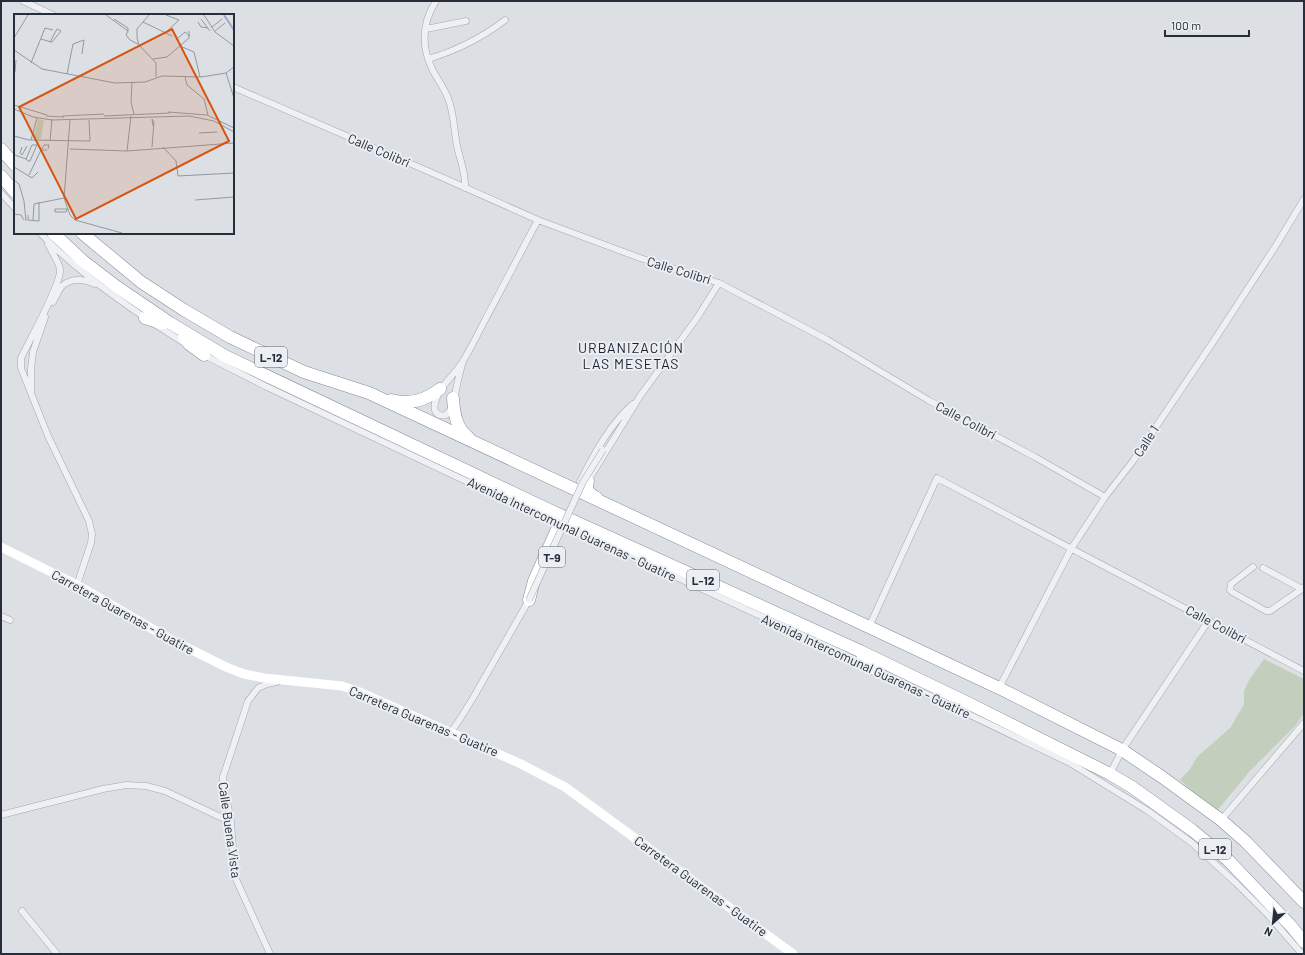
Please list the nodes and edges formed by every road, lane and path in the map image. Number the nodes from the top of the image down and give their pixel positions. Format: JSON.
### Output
{"nodes":[{"id":1,"x":23,"y":1,"type":"edge"},
{"id":2,"x":436,"y":1,"type":"edge"},
{"id":3,"x":51,"y":14,"type":"edge"},
{"id":4,"x":505,"y":20,"type":"dead end"},
{"id":5,"x":466,"y":21,"type":"dead end"},
{"id":6,"x":426,"y":29,"type":"junction"},
{"id":7,"x":428,"y":59,"type":"junction"},
{"id":8,"x":234,"y":87,"type":"edge"},
{"id":9,"x":1,"y":149,"type":"edge"},
{"id":10,"x":14,"y":164,"type":"edge"},
{"id":11,"x":1,"y":176,"type":"edge"},
{"id":12,"x":465,"y":188,"type":"junction"},
{"id":13,"x":14,"y":191,"type":"edge"},
{"id":14,"x":1,"y":194,"type":"edge"},
{"id":15,"x":1304,"y":199,"type":"edge"},
{"id":16,"x":14,"y":207,"type":"edge"},
{"id":17,"x":538,"y":220,"type":"junction"},
{"id":18,"x":83,"y":234,"type":"edge"},
{"id":19,"x":49,"y":236,"type":"edge"},
{"id":20,"x":719,"y":283,"type":"junction"},
{"id":21,"x":105,"y":289,"type":"junction"},
{"id":22,"x":145,"y":318,"type":"junction"},
{"id":23,"x":175,"y":325,"type":"junction"},
{"id":24,"x":204,"y":355,"type":"junction"},
{"id":25,"x":463,"y":361,"type":"junction"},
{"id":26,"x":440,"y":389,"type":"junction"},
{"id":27,"x":368,"y":393,"type":"junction"},
{"id":28,"x":642,"y":393,"type":"junction"},
{"id":29,"x":31,"y":395,"type":"junction"},
{"id":30,"x":453,"y":398,"type":"junction"},
{"id":31,"x":633,"y":404,"type":"junction"},
{"id":32,"x":480,"y":445,"type":"junction"},
{"id":33,"x":550,"y":479,"type":"junction"},
{"id":34,"x":585,"y":479,"type":"junction"},
{"id":35,"x":1105,"y":496,"type":"junction"},
{"id":36,"x":610,"y":506,"type":"junction"},
{"id":37,"x":547,"y":509,"type":"junction"},
{"id":38,"x":580,"y":524,"type":"junction"},
{"id":39,"x":563,"y":526,"type":"junction"},
{"id":40,"x":602,"y":543,"type":"junction"},
{"id":41,"x":627,"y":545,"type":"junction"},
{"id":42,"x":1,"y":547,"type":"edge"},
{"id":43,"x":1071,"y":549,"type":"junction"},
{"id":44,"x":1253,"y":567,"type":"dead end"},
{"id":45,"x":1263,"y":568,"type":"dead end"},
{"id":46,"x":77,"y":585,"type":"junction"},
{"id":47,"x":1303,"y":588,"type":"edge"},
{"id":48,"x":529,"y":600,"type":"junction"},
{"id":49,"x":1,"y":616,"type":"edge"},
{"id":50,"x":10,"y":620,"type":"dead end"},
{"id":51,"x":1209,"y":620,"type":"junction"},
{"id":52,"x":869,"y":627,"type":"junction"},
{"id":53,"x":860,"y":651,"type":"junction"},
{"id":54,"x":874,"y":669,"type":"junction"},
{"id":55,"x":1304,"y":671,"type":"edge"},
{"id":56,"x":286,"y":680,"type":"junction"},
{"id":57,"x":999,"y":688,"type":"junction"},
{"id":58,"x":1304,"y":723,"type":"edge"},
{"id":59,"x":451,"y":732,"type":"junction"},
{"id":60,"x":1122,"y":750,"type":"junction"},
{"id":61,"x":1110,"y":774,"type":"junction"},
{"id":62,"x":1,"y":815,"type":"edge"},
{"id":63,"x":1221,"y":820,"type":"junction"},
{"id":64,"x":231,"y":822,"type":"junction"},
{"id":65,"x":1304,"y":902,"type":"edge"},
{"id":66,"x":22,"y":911,"type":"dead end"},
{"id":67,"x":1304,"y":942,"type":"edge"},
{"id":68,"x":57,"y":954,"type":"edge"},
{"id":69,"x":270,"y":954,"type":"edge"},
{"id":70,"x":793,"y":954,"type":"edge"},
{"id":71,"x":1302,"y":954,"type":"edge"}],
"edges":[{"from":1,"to":3,"type":"street"},
{"from":2,"to":6,"type":"street"},
{"from":4,"to":7,"type":"street"},
{"from":5,"to":6,"type":"street"},
{"from":6,"to":7,"type":"street"},
{"from":7,"to":12,"type":"street"},
{"from":8,"to":12,"type":"street","name":"Calle Colibrí"},
{"from":9,"to":10,"type":"highway"},
{"from":11,"to":13,"type":"highway"},
{"from":12,"to":17,"type":"street","name":"Calle Colibrí"},
{"from":14,"to":16,"type":"street"},
{"from":15,"to":35,"type":"street","name":"Calle 1"},
{"from":17,"to":20,"type":"street","name":"Calle Colibrí"},
{"from":17,"to":25,"type":"street"},
{"from":18,"to":27,"type":"highway","number":"L-12"},
{"from":19,"to":21,"type":"street","name":"Avenida Intercomunal Guarenas - Guatire","number":"L-12"},
{"from":19,"to":23,"type":"highway","name":"Avenida Intercomunal Guarenas - Guatire","number":"L-12"},
{"from":19,"to":29,"type":"street"},
{"from":20,"to":28,"type":"street"},
{"from":20,"to":35,"type":"street","name":"Calle Colibrí"},
{"from":21,"to":22,"type":"street","name":"Avenida Intercomunal Guarenas - Guatire","number":"L-12"},
{"from":21,"to":29,"type":"street"},
{"from":22,"to":23,"type":"highway"},
{"from":22,"to":24,"type":"street","name":"Avenida Intercomunal Guarenas - Guatire","number":"L-12"},
{"from":23,"to":24,"type":"highway"},
{"from":23,"to":37,"type":"highway","name":"Avenida Intercomunal Guarenas - Guatire","number":"L-12"},
{"from":24,"to":39,"type":"street","name":"Avenida Intercomunal Guarenas - Guatire","number":"L-12"},
{"from":25,"to":26,"type":"street"},
{"from":25,"to":30,"type":"street"},
{"from":26,"to":27,"type":"highway"},
{"from":26,"to":30,"type":"street"},
{"from":27,"to":32,"type":"highway","number":"L-12"},
{"from":28,"to":31,"type":"street"},
{"from":28,"to":34,"type":"street"},
{"from":29,"to":46,"type":"street"},
{"from":30,"to":32,"type":"highway"},
{"from":31,"to":34,"type":"street"},
{"from":31,"to":48,"type":"street","bridge":true},
{"from":32,"to":33,"type":"highway","number":"L-12"},
{"from":33,"to":34,"type":"highway"},
{"from":33,"to":36,"type":"highway","number":"L-12"},
{"from":34,"to":36,"type":"highway"},
{"from":35,"to":43,"type":"street","name":"Calle 1"},
{"from":36,"to":52,"type":"highway","number":"L-12"},
{"from":37,"to":38,"type":"highway","name":"Avenida Intercomunal Guarenas - Guatire","number":"L-12"},
{"from":37,"to":39,"type":"highway"},
{"from":38,"to":39,"type":"highway","number":"T-9"},
{"from":38,"to":41,"type":"highway","name":"Avenida Intercomunal Guarenas - Guatire","number":"L-12"},
{"from":39,"to":40,"type":"street","name":"Avenida Intercomunal Guarenas - Guatire","number":"L-12"},
{"from":39,"to":48,"type":"highway","number":"T-9"},
{"from":40,"to":41,"type":"highway"},
{"from":40,"to":54,"type":"street","name":"Avenida Intercomunal Guarenas - Guatire","number":"L-12"},
{"from":41,"to":53,"type":"highway","name":"Avenida Intercomunal Guarenas - Guatire","number":"L-12"},
{"from":42,"to":46,"type":"main road","name":"Carretera Guarenas - Guatire"},
{"from":43,"to":51,"type":"street","name":"Calle Colibrí"},
{"from":43,"to":52,"type":"street","name":"Calle Colibrí"},
{"from":43,"to":57,"type":"street","name":"Calle 1"},
{"from":44,"to":47,"type":"street"},
{"from":45,"to":47,"type":"street"},
{"from":46,"to":56,"type":"main road","name":"Carretera Guarenas - Guatire"},
{"from":48,"to":59,"type":"street"},
{"from":49,"to":50,"type":"street"},
{"from":51,"to":55,"type":"street","name":"Calle Colibrí"},
{"from":51,"to":60,"type":"street"},
{"from":52,"to":57,"type":"highway","number":"L-12"},
{"from":53,"to":54,"type":"highway"},
{"from":53,"to":61,"type":"highway","name":"Avenida Intercomunal Guarenas - Guatire","number":"L-12"},
{"from":54,"to":71,"type":"street","name":"Avenida Intercomunal Guarenas - Guatire","number":"L-12"},
{"from":56,"to":59,"type":"main road","name":"Carretera Guarenas - Guatire"},
{"from":56,"to":64,"type":"street","name":"Calle Buena Vista"},
{"from":57,"to":60,"type":"highway","number":"L-12"},
{"from":58,"to":63,"type":"street"},
{"from":59,"to":70,"type":"main road","name":"Carretera Guarenas - Guatire"},
{"from":60,"to":61,"type":"street"},
{"from":60,"to":63,"type":"highway","number":"L-12"},
{"from":61,"to":67,"type":"highway","name":"Avenida Intercomunal Guarenas - Guatire","number":"L-12"},
{"from":62,"to":64,"type":"street"},
{"from":63,"to":65,"type":"highway","number":"L-12"},
{"from":64,"to":69,"type":"street","name":"Calle Buena Vista"},
{"from":66,"to":68,"type":"street"}]}
